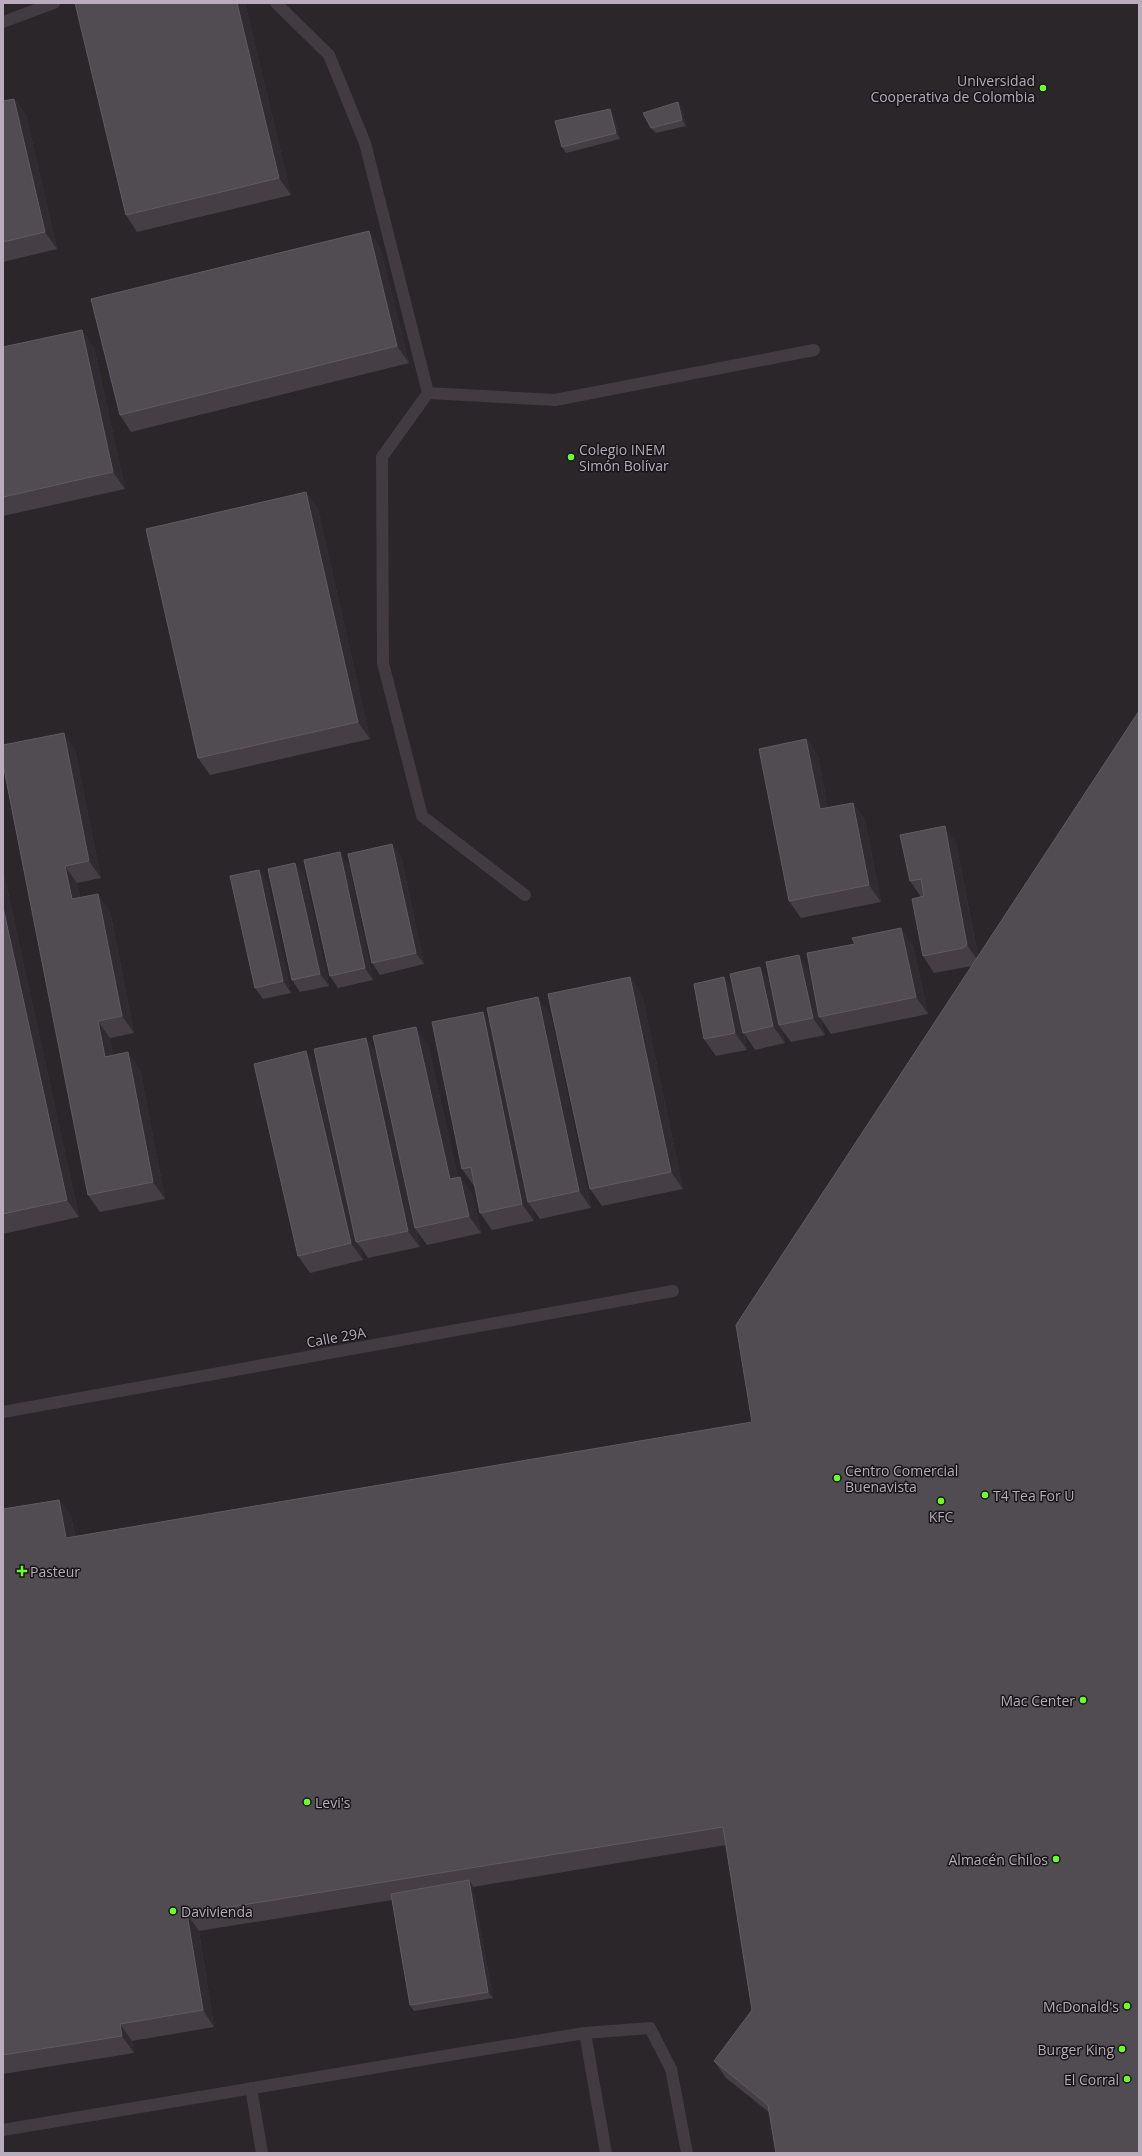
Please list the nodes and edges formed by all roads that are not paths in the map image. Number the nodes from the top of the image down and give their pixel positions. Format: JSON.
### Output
{"nodes":[{"id":1,"x":54,"y":3,"type":"edge"},
{"id":2,"x":276,"y":3,"type":"edge"},
{"id":3,"x":3,"y":22,"type":"edge"},
{"id":4,"x":814,"y":350,"type":"dead end"},
{"id":5,"x":428,"y":393,"type":"junction"},
{"id":6,"x":525,"y":895,"type":"dead end"},
{"id":7,"x":674,"y":1291,"type":"dead end"},
{"id":8,"x":3,"y":1412,"type":"edge"},
{"id":9,"x":585,"y":2033,"type":"junction"},
{"id":10,"x":251,"y":2088,"type":"junction"},
{"id":11,"x":3,"y":2130,"type":"edge"},
{"id":12,"x":262,"y":2153,"type":"edge"},
{"id":13,"x":606,"y":2153,"type":"edge"},
{"id":14,"x":687,"y":2153,"type":"edge"}],
"edges":[{"from":1,"to":3,"type":"lane"},
{"from":2,"to":5,"type":"lane"},
{"from":4,"to":5,"type":"lane"},
{"from":5,"to":6,"type":"lane"},
{"from":7,"to":8,"type":"lane","name":"Calle 29A"},
{"from":9,"to":10,"type":"lane"},
{"from":9,"to":13,"type":"lane"},
{"from":9,"to":14,"type":"lane"},
{"from":10,"to":11,"type":"lane"},
{"from":10,"to":12,"type":"lane"}]}
